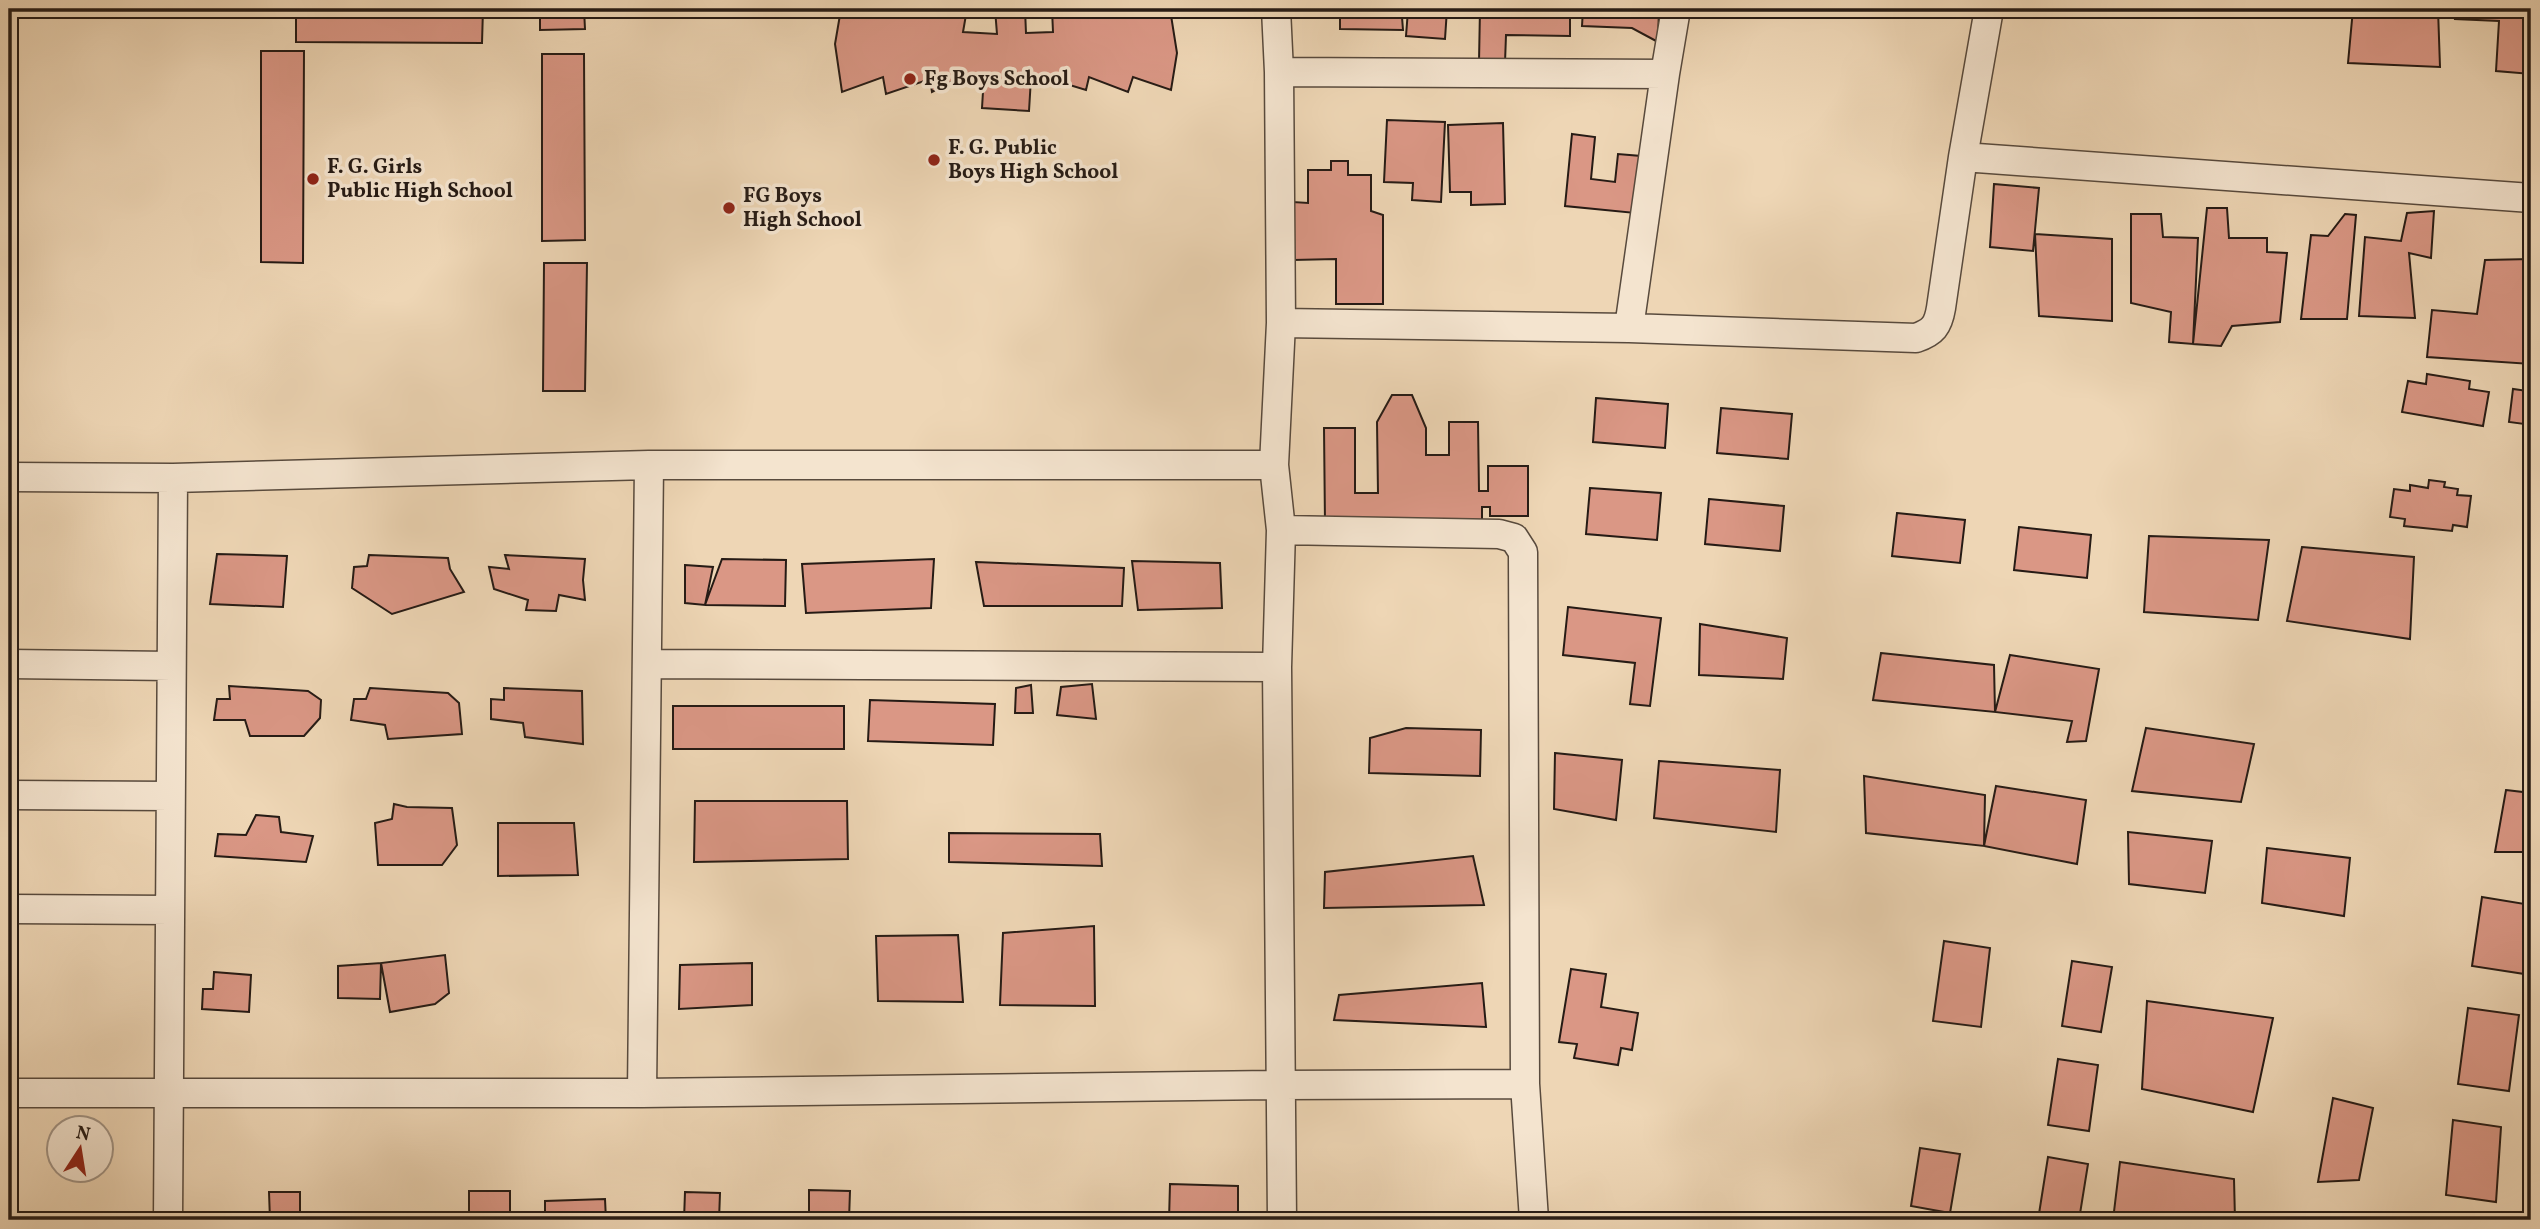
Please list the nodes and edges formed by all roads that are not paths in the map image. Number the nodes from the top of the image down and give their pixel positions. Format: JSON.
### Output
{"nodes":[{"id":1,"x":1276,"y":9,"type":"edge"},
{"id":2,"x":1676,"y":9,"type":"edge"},
{"id":3,"x":1989,"y":9,"type":"edge"},
{"id":4,"x":1279,"y":72,"type":"junction"},
{"id":5,"x":1665,"y":74,"type":"junction"},
{"id":6,"x":1963,"y":157,"type":"junction"},
{"id":7,"x":2531,"y":198,"type":"edge"},
{"id":8,"x":1280,"y":323,"type":"junction"},
{"id":9,"x":1629,"y":328,"type":"junction"},
{"id":10,"x":649,"y":465,"type":"junction"},
{"id":11,"x":1274,"y":465,"type":"junction"},
{"id":12,"x":9,"y":477,"type":"edge"},
{"id":13,"x":173,"y":478,"type":"junction"},
{"id":14,"x":1281,"y":530,"type":"junction"},
{"id":15,"x":9,"y":664,"type":"edge"},
{"id":16,"x":647,"y":664,"type":"junction"},
{"id":17,"x":172,"y":666,"type":"junction"},
{"id":18,"x":1277,"y":667,"type":"junction"},
{"id":19,"x":9,"y":795,"type":"edge"},
{"id":20,"x":170,"y":796,"type":"junction"},
{"id":21,"x":9,"y":909,"type":"edge"},
{"id":22,"x":170,"y":910,"type":"junction"},
{"id":23,"x":1525,"y":1084,"type":"junction"},
{"id":24,"x":1280,"y":1085,"type":"junction"},
{"id":25,"x":9,"y":1093,"type":"edge"},
{"id":26,"x":168,"y":1093,"type":"junction"},
{"id":27,"x":642,"y":1093,"type":"junction"},
{"id":28,"x":168,"y":1220,"type":"edge"},
{"id":29,"x":1282,"y":1220,"type":"edge"},
{"id":30,"x":1534,"y":1220,"type":"edge"}],
"edges":[{"from":1,"to":4,"type":"street"},
{"from":2,"to":5,"type":"street"},
{"from":3,"to":6,"type":"street"},
{"from":4,"to":5,"type":"street"},
{"from":4,"to":8,"type":"street"},
{"from":5,"to":9,"type":"street"},
{"from":6,"to":7,"type":"street"},
{"from":6,"to":9,"type":"street"},
{"from":8,"to":9,"type":"street"},
{"from":8,"to":11,"type":"street"},
{"from":10,"to":11,"type":"street"},
{"from":10,"to":13,"type":"street"},
{"from":10,"to":16,"type":"street"},
{"from":11,"to":14,"type":"street"},
{"from":12,"to":13,"type":"street"},
{"from":13,"to":17,"type":"street"},
{"from":14,"to":18,"type":"street"},
{"from":14,"to":23,"type":"street"},
{"from":15,"to":17,"type":"street"},
{"from":16,"to":18,"type":"street"},
{"from":16,"to":27,"type":"street"},
{"from":17,"to":20,"type":"street"},
{"from":18,"to":24,"type":"street"},
{"from":19,"to":20,"type":"street"},
{"from":20,"to":22,"type":"street"},
{"from":21,"to":22,"type":"street"},
{"from":22,"to":26,"type":"street"},
{"from":23,"to":24,"type":"street"},
{"from":23,"to":30,"type":"street"},
{"from":24,"to":27,"type":"street"},
{"from":24,"to":29,"type":"street"},
{"from":25,"to":26,"type":"street"},
{"from":26,"to":27,"type":"street"},
{"from":26,"to":28,"type":"street"}]}
